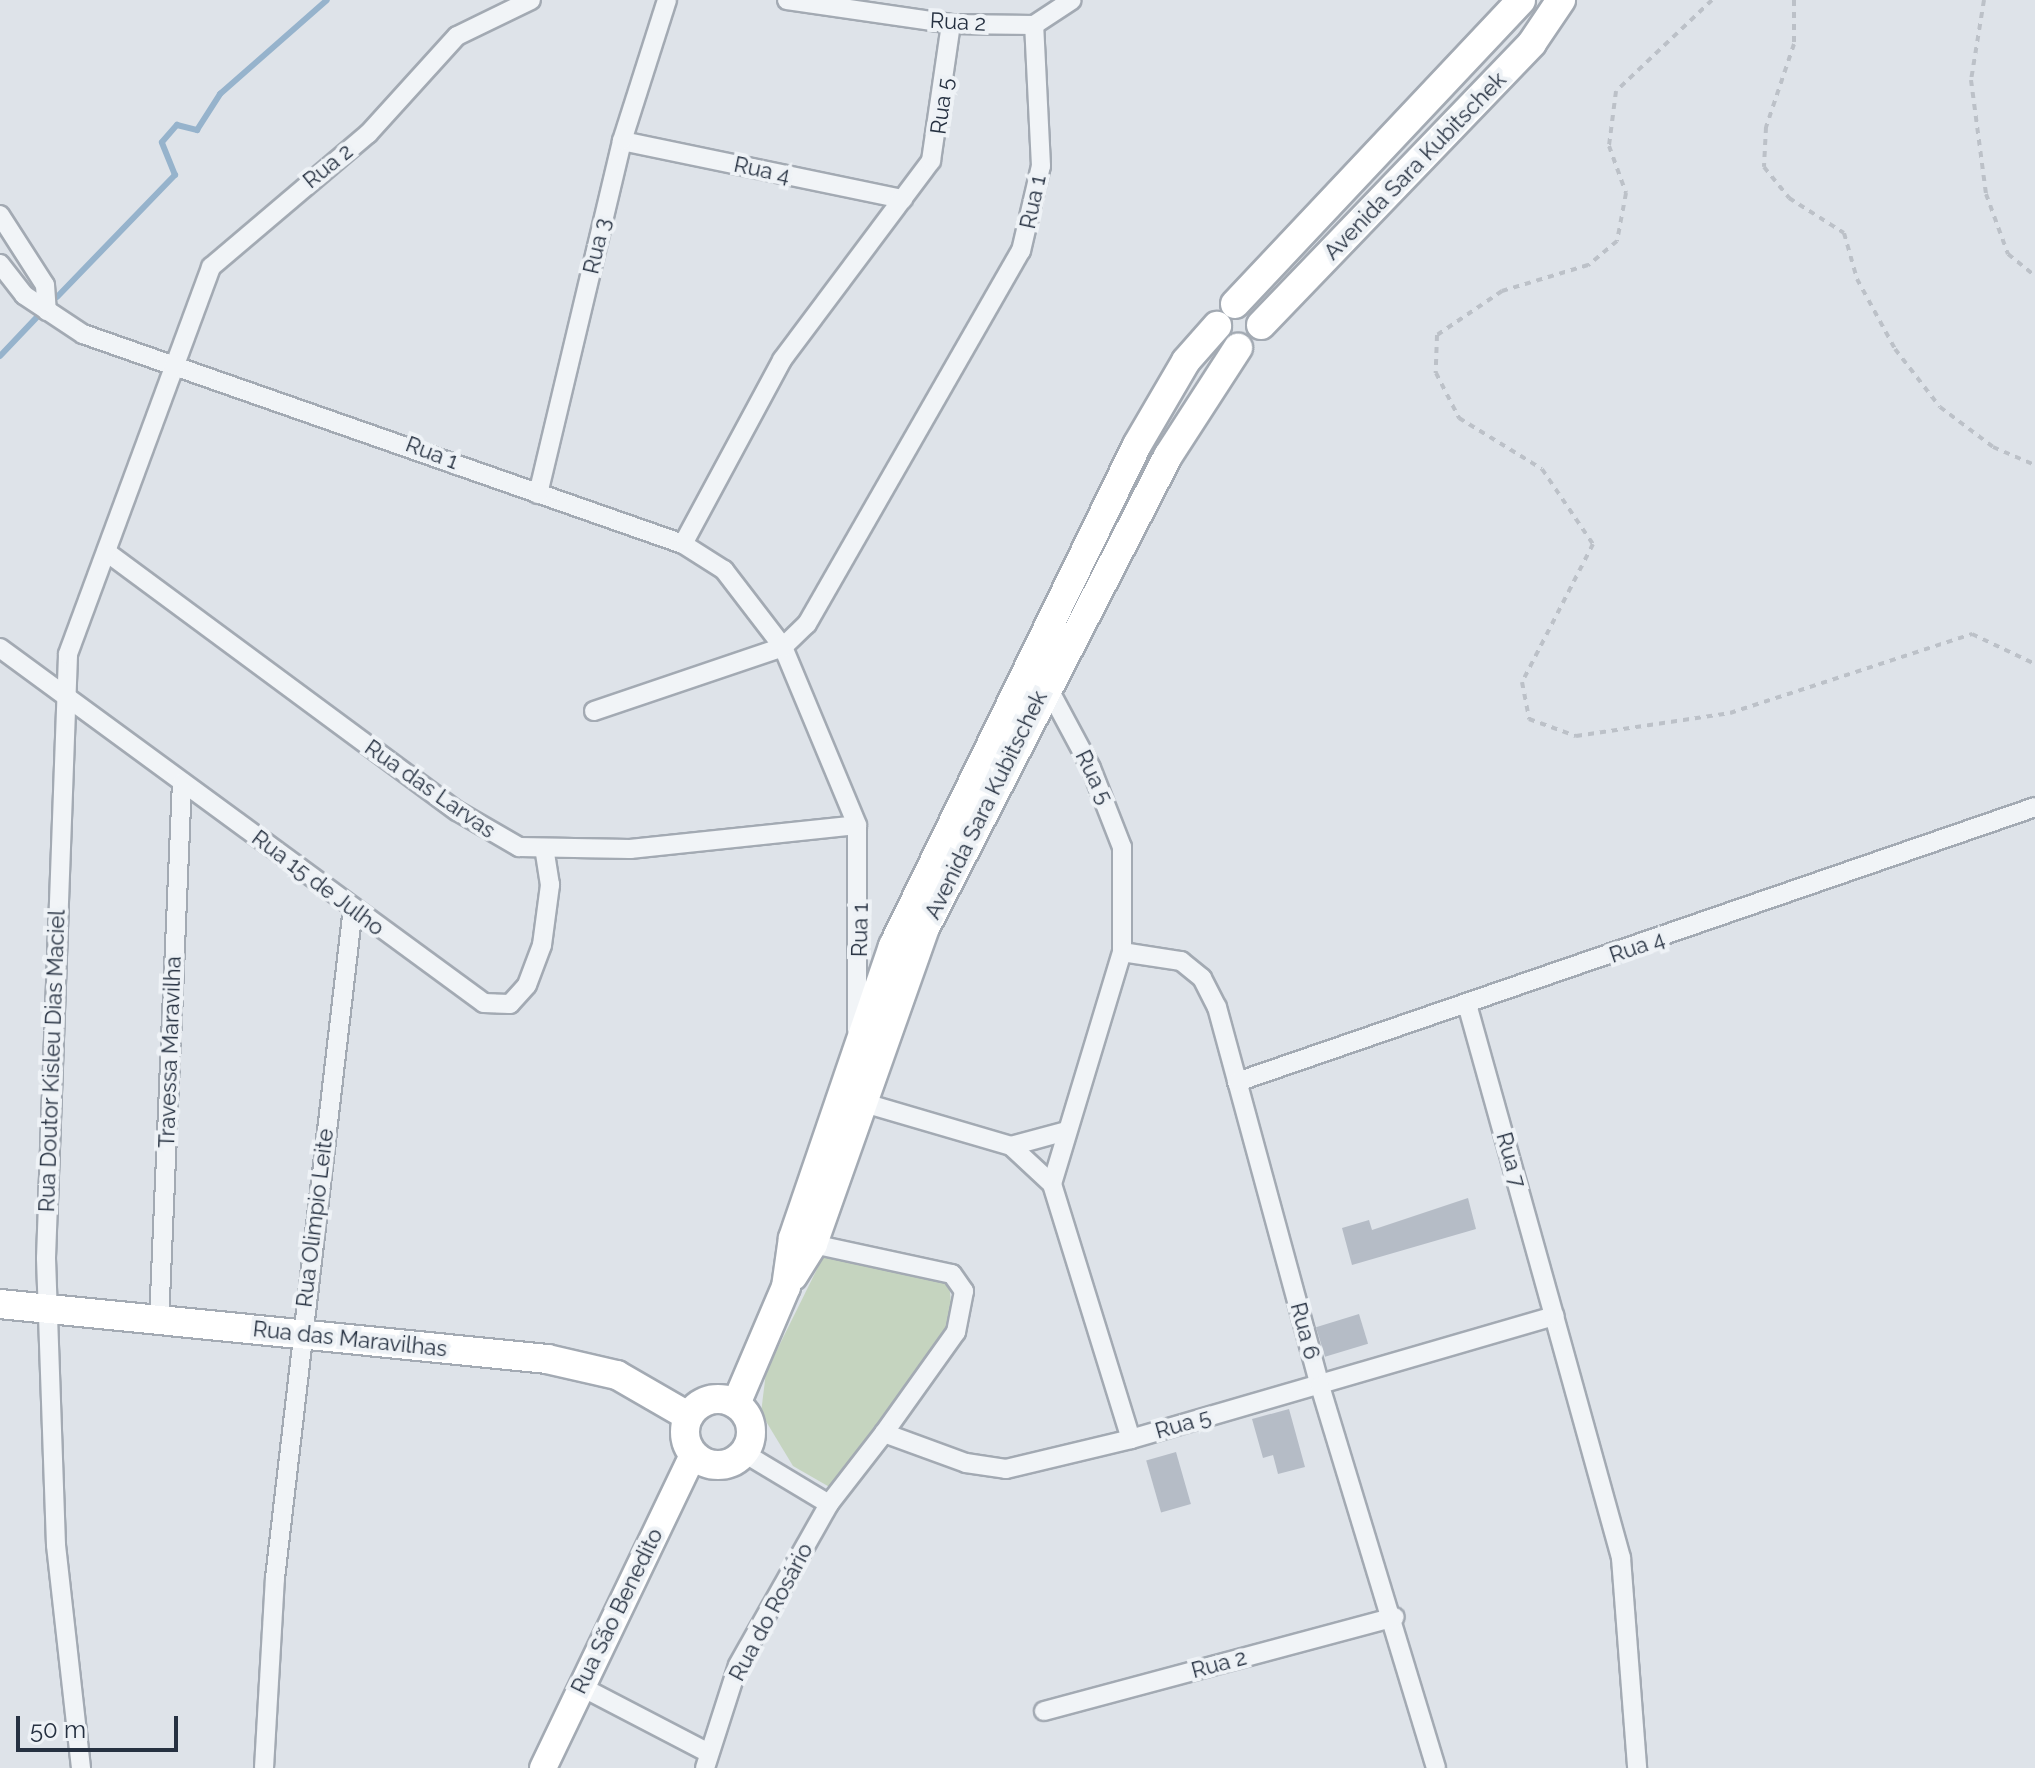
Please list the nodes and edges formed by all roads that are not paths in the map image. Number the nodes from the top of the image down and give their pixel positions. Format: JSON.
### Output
{"nodes":[{"id":1,"x":531,"y":0,"type":"edge"},
{"id":2,"x":667,"y":0,"type":"edge"},
{"id":3,"x":787,"y":0,"type":"edge"},
{"id":4,"x":1072,"y":0,"type":"edge"},
{"id":5,"x":1561,"y":0,"type":"edge"},
{"id":6,"x":864,"y":6,"type":"edge"},
{"id":7,"x":1509,"y":6,"type":"edge"},
{"id":8,"x":951,"y":24,"type":"junction"},
{"id":9,"x":1034,"y":25,"type":"junction"},
{"id":10,"x":622,"y":141,"type":"junction"},
{"id":11,"x":903,"y":199,"type":"junction"},
{"id":12,"x":0,"y":215,"type":"edge"},
{"id":13,"x":0,"y":264,"type":"edge"},
{"id":14,"x":1235,"y":304,"type":"junction"},
{"id":15,"x":47,"y":311,"type":"junction"},
{"id":16,"x":1261,"y":325,"type":"junction"},
{"id":17,"x":1217,"y":326,"type":"junction"},
{"id":18,"x":1238,"y":348,"type":"junction"},
{"id":19,"x":172,"y":371,"type":"junction"},
{"id":20,"x":538,"y":494,"type":"junction"},
{"id":21,"x":683,"y":544,"type":"junction"},
{"id":22,"x":108,"y":553,"type":"junction"},
{"id":23,"x":783,"y":647,"type":"junction"},
{"id":24,"x":0,"y":648,"type":"edge"},
{"id":25,"x":1046,"y":684,"type":"junction"},
{"id":26,"x":65,"y":697,"type":"junction"},
{"id":27,"x":594,"y":711,"type":"dead end"},
{"id":28,"x":182,"y":782,"type":"junction"},
{"id":29,"x":2035,"y":807,"type":"edge"},
{"id":30,"x":857,"y":825,"type":"junction"},
{"id":31,"x":545,"y":852,"type":"junction"},
{"id":32,"x":353,"y":908,"type":"junction"},
{"id":33,"x":1122,"y":952,"type":"junction"},
{"id":34,"x":1467,"y":1004,"type":"junction"},
{"id":35,"x":857,"y":1037,"type":"junction"},
{"id":36,"x":1237,"y":1082,"type":"junction"},
{"id":37,"x":850,"y":1099,"type":"junction"},
{"id":38,"x":1063,"y":1132,"type":"junction"},
{"id":39,"x":1011,"y":1146,"type":"junction"},
{"id":40,"x":1052,"y":1184,"type":"junction"},
{"id":41,"x":813,"y":1244,"type":"junction"},
{"id":42,"x":786,"y":1287,"type":"junction"},
{"id":43,"x":0,"y":1304,"type":"edge"},
{"id":44,"x":47,"y":1309,"type":"junction"},
{"id":45,"x":1554,"y":1316,"type":"junction"},
{"id":46,"x":159,"y":1322,"type":"junction"},
{"id":47,"x":301,"y":1333,"type":"junction"},
{"id":48,"x":1320,"y":1386,"type":"junction"},
{"id":49,"x":736,"y":1404,"type":"junction"},
{"id":50,"x":688,"y":1416,"type":"junction"},
{"id":51,"x":884,"y":1433,"type":"junction"},
{"id":52,"x":1131,"y":1439,"type":"junction"},
{"id":53,"x":744,"y":1453,"type":"junction"},
{"id":54,"x":693,"y":1455,"type":"junction"},
{"id":55,"x":829,"y":1504,"type":"junction"},
{"id":56,"x":1395,"y":1617,"type":"junction"},
{"id":57,"x":580,"y":1686,"type":"junction"},
{"id":58,"x":1044,"y":1711,"type":"dead end"},
{"id":59,"x":706,"y":1760,"type":"edge"},
{"id":60,"x":81,"y":1768,"type":"edge"},
{"id":61,"x":264,"y":1768,"type":"edge"},
{"id":62,"x":543,"y":1768,"type":"edge"},
{"id":63,"x":1436,"y":1768,"type":"edge"},
{"id":64,"x":1637,"y":1768,"type":"edge"}],
"edges":[{"from":1,"to":19,"type":"street","name":"Rua 2"},
{"from":2,"to":10,"type":"street","name":"Rua 3"},
{"from":3,"to":6,"type":"street","name":"Rua 2"},
{"from":4,"to":9,"type":"street"},
{"from":5,"to":16,"type":"main road","name":"Avenida Sara Kubitschek"},
{"from":6,"to":8,"type":"street","name":"Rua 2"},
{"from":7,"to":14,"type":"main road","name":"Avenida Sara Kubitschek"},
{"from":8,"to":9,"type":"street","name":"Rua 2"},
{"from":8,"to":11,"type":"street","name":"Rua 5"},
{"from":9,"to":23,"type":"street","name":"Rua 1"},
{"from":10,"to":11,"type":"street","name":"Rua 4"},
{"from":10,"to":20,"type":"street","name":"Rua 3"},
{"from":11,"to":21,"type":"street","name":"Rua 5"},
{"from":12,"to":15,"type":"street"},
{"from":13,"to":15,"type":"street","name":"Rua 1"},
{"from":14,"to":16,"type":"main road"},
{"from":14,"to":17,"type":"main road","name":"Avenida Sara Kubitschek"},
{"from":15,"to":19,"type":"street","name":"Rua 1"},
{"from":16,"to":18,"type":"main road","name":"Avenida Sara Kubitschek"},
{"from":17,"to":18,"type":"main road"},
{"from":17,"to":35,"type":"main road","name":"Avenida Sara Kubitschek"},
{"from":18,"to":25,"type":"main road","name":"Avenida Sara Kubitschek"},
{"from":19,"to":20,"type":"street","name":"Rua 1"},
{"from":19,"to":22,"type":"street","name":"Rua Doutor Kisleu Dias Maciel"},
{"from":20,"to":21,"type":"street","name":"Rua 1"},
{"from":21,"to":23,"type":"street","name":"Rua 1"},
{"from":22,"to":26,"type":"street","name":"Rua Doutor Kisleu Dias Maciel"},
{"from":22,"to":31,"type":"street","name":"Rua das Larvas"},
{"from":23,"to":27,"type":"street","name":"Rua 1"},
{"from":23,"to":30,"type":"street","name":"Rua 1"},
{"from":24,"to":26,"type":"street","name":"Rua 15 de Julho"},
{"from":25,"to":33,"type":"street","name":"Rua 5"},
{"from":25,"to":37,"type":"main road","name":"Avenida Sara Kubitschek"},
{"from":26,"to":28,"type":"street","name":"Rua 15 de Julho"},
{"from":26,"to":44,"type":"street","name":"Rua Doutor Kisleu Dias Maciel"},
{"from":28,"to":32,"type":"street","name":"Rua 15 de Julho"},
{"from":28,"to":46,"type":"street","name":"Travessa Maravilha"},
{"from":29,"to":34,"type":"street","name":"Rua 4"},
{"from":30,"to":31,"type":"street","name":"Rua das Larvas"},
{"from":30,"to":35,"type":"street","name":"Rua 1"},
{"from":31,"to":32,"type":"street","name":"Rua 15 de Julho"},
{"from":32,"to":47,"type":"street","name":"Rua Olimpio Leite"},
{"from":33,"to":36,"type":"street","name":"Rua 6"},
{"from":33,"to":38,"type":"street","name":"Rua 5"},
{"from":34,"to":36,"type":"street","name":"Rua 4"},
{"from":34,"to":45,"type":"street","name":"Rua 7"},
{"from":35,"to":37,"type":"main road","name":"Avenida Sara Kubitschek"},
{"from":36,"to":48,"type":"street","name":"Rua 6"},
{"from":37,"to":39,"type":"street"},
{"from":37,"to":41,"type":"main road","name":"Avenida Sara Kubitschek"},
{"from":37,"to":42,"type":"main road"},
{"from":38,"to":39,"type":"street"},
{"from":38,"to":40,"type":"street","name":"Rua 5"},
{"from":39,"to":40,"type":"street"},
{"from":40,"to":52,"type":"street","name":"Rua 5"},
{"from":41,"to":42,"type":"main road","name":"Avenida Sara Kubitschek"},
{"from":41,"to":51,"type":"street"},
{"from":42,"to":49,"type":"main road"},
{"from":43,"to":44,"type":"main road","name":"Rua das Maravilhas"},
{"from":44,"to":46,"type":"main road","name":"Rua das Maravilhas"},
{"from":44,"to":60,"type":"street","name":"Rua Doutor Kisleu Dias Maciel"},
{"from":45,"to":48,"type":"street","name":"Rua 5"},
{"from":45,"to":64,"type":"street"},
{"from":46,"to":47,"type":"main road","name":"Rua das Maravilhas"},
{"from":47,"to":50,"type":"main road","name":"Rua das Maravilhas"},
{"from":47,"to":61,"type":"street","name":"Rua Olimpio Leite"},
{"from":48,"to":52,"type":"street","name":"Rua 5"},
{"from":48,"to":56,"type":"street","name":"Rua 6"},
{"from":49,"to":50,"type":"main road"},
{"from":49,"to":53,"type":"main road"},
{"from":50,"to":54,"type":"main road"},
{"from":51,"to":52,"type":"street"},
{"from":51,"to":55,"type":"street","name":"Rua do Rosário"},
{"from":53,"to":54,"type":"main road"},
{"from":53,"to":55,"type":"street"},
{"from":54,"to":57,"type":"street","name":"Rua São Benedito"},
{"from":55,"to":59,"type":"street","name":"Rua do Rosário"},
{"from":56,"to":58,"type":"street","name":"Rua 2"},
{"from":56,"to":63,"type":"street","name":"Rua 6"},
{"from":57,"to":59,"type":"street"},
{"from":57,"to":62,"type":"street","name":"Rua São Benedito"}]}
